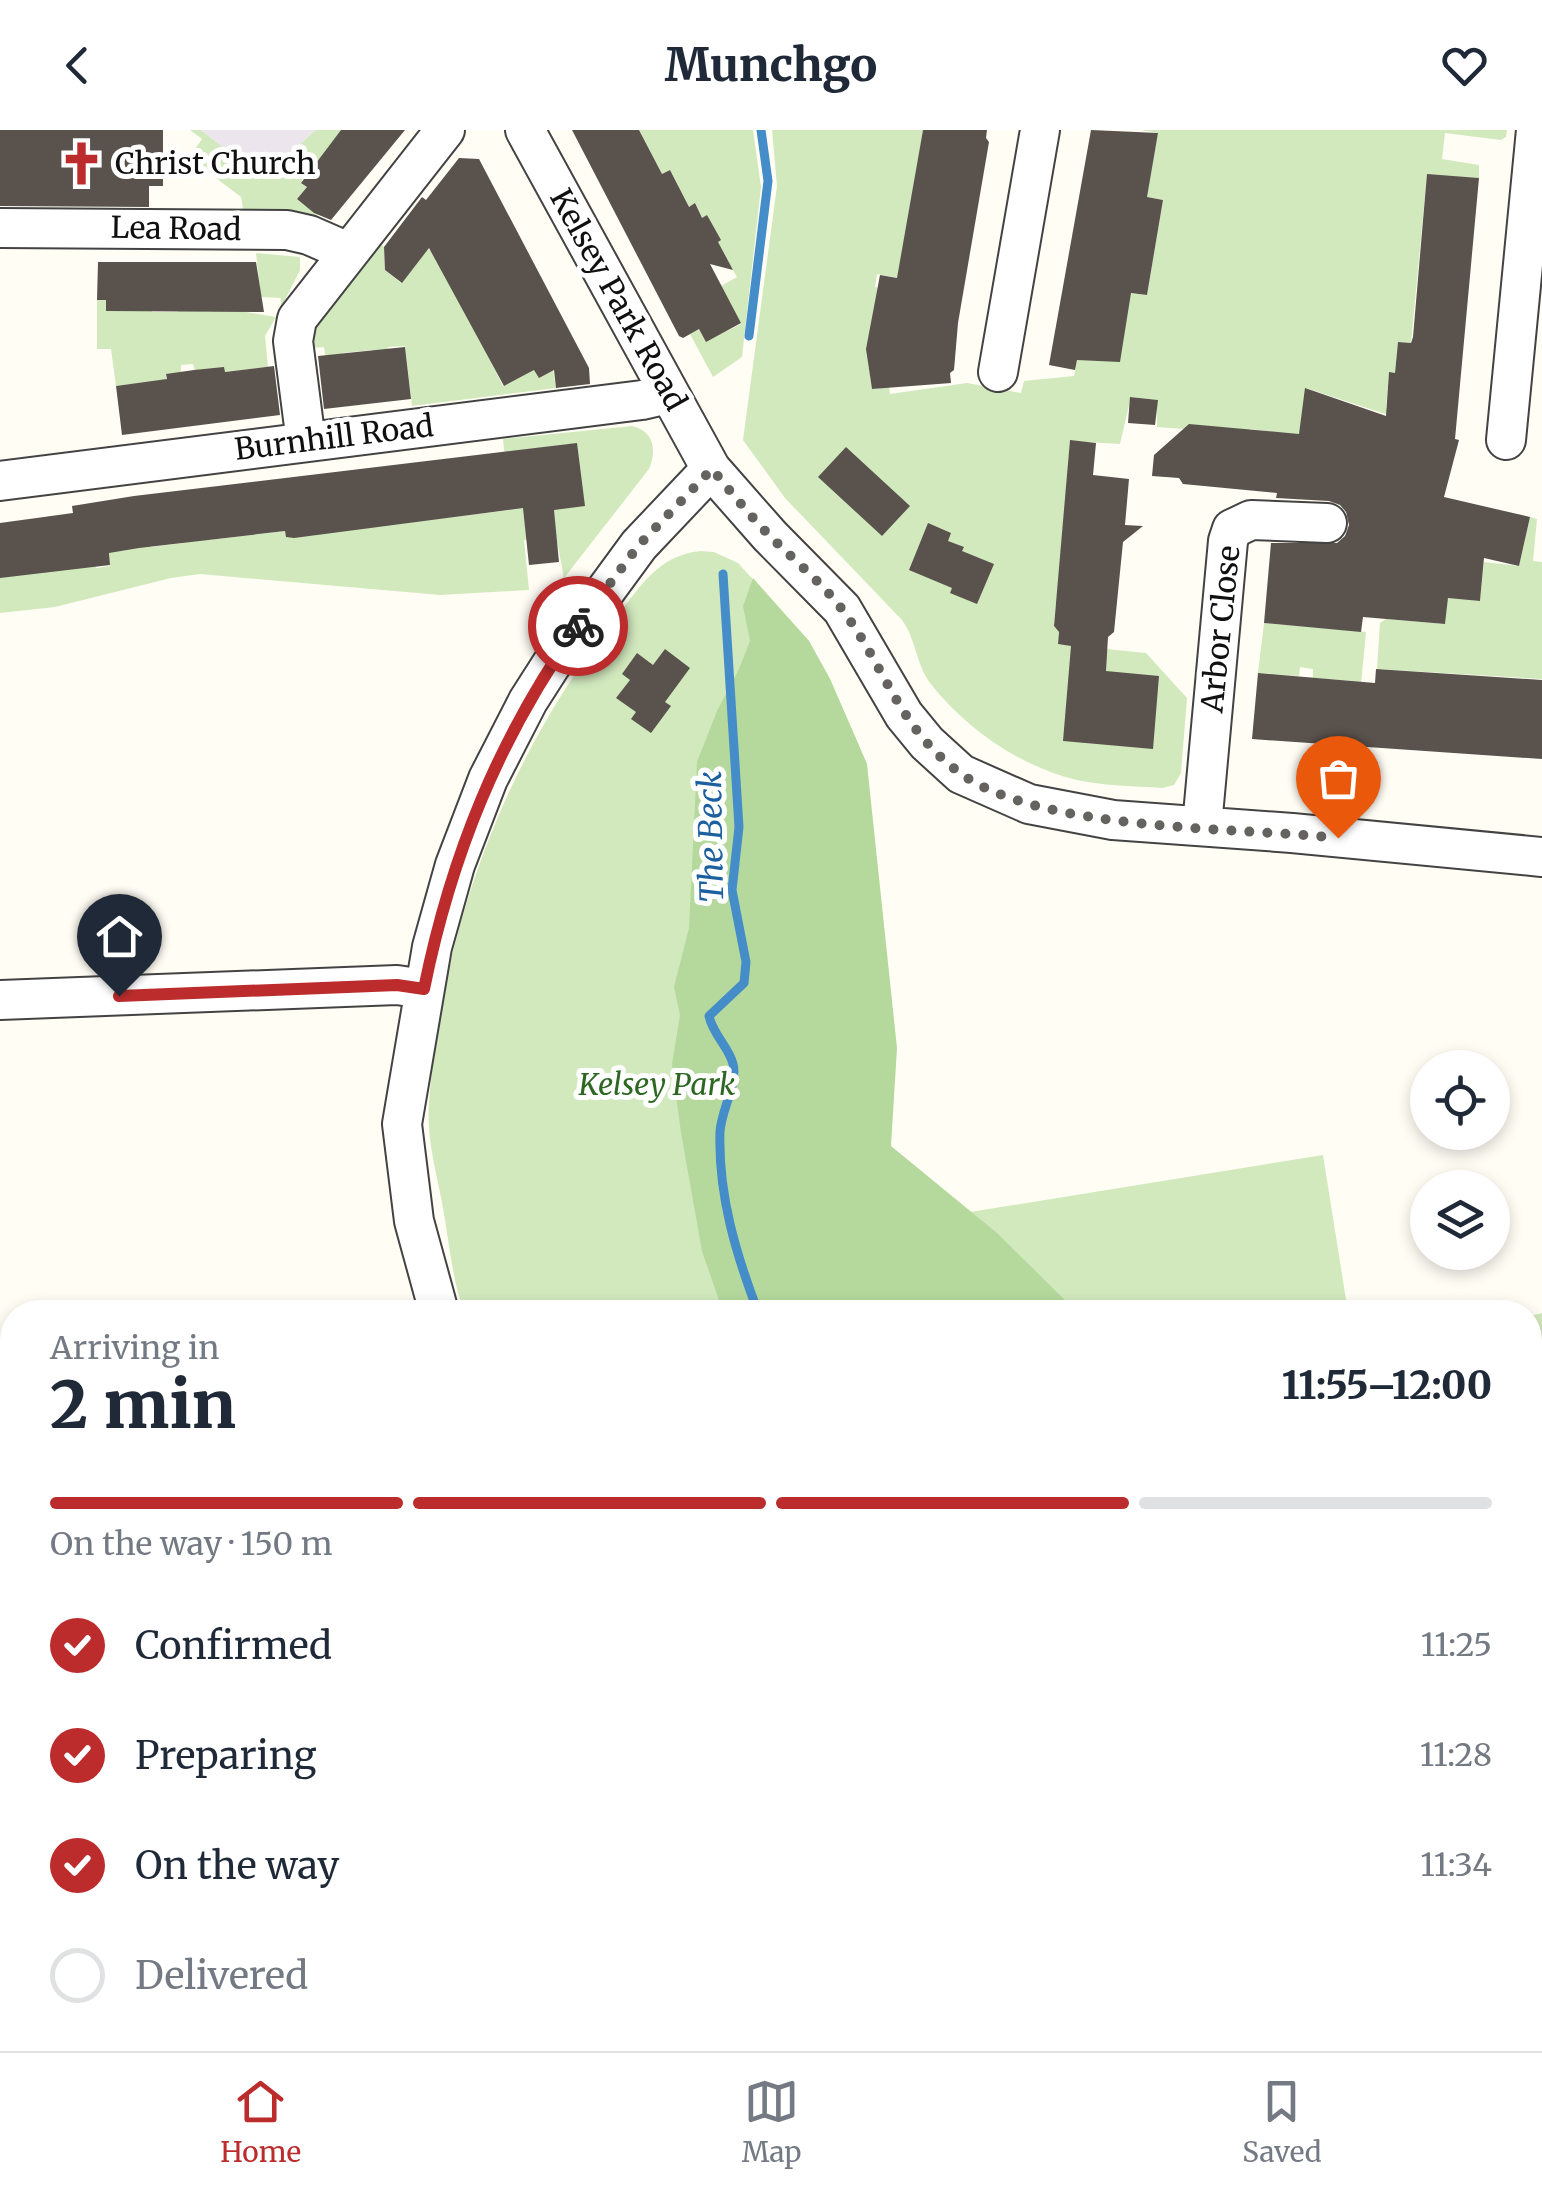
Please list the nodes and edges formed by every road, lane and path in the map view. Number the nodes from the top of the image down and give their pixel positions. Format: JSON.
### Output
{"nodes":[{"id":1,"x":444,"y":130,"type":"edge"},
{"id":2,"x":525,"y":130,"type":"edge"},
{"id":3,"x":1040,"y":130,"type":"edge"},
{"id":4,"x":1536,"y":130,"type":"edge"},
{"id":5,"x":0,"y":228,"type":"edge"},
{"id":6,"x":348,"y":252,"type":"junction"},
{"id":7,"x":998,"y":372,"type":"dead end"},
{"id":8,"x":668,"y":394,"type":"junction"},
{"id":9,"x":1506,"y":440,"type":"dead end"},
{"id":10,"x":306,"y":442,"type":"junction"},
{"id":11,"x":712,"y":469,"type":"junction"},
{"id":12,"x":0,"y":481,"type":"edge"},
{"id":13,"x":1327,"y":523,"type":"dead end"},
{"id":14,"x":1202,"y":826,"type":"junction"},
{"id":15,"x":1542,"y":858,"type":"edge"},
{"id":16,"x":424,"y":989,"type":"junction"},
{"id":17,"x":0,"y":1000,"type":"edge"},
{"id":18,"x":436,"y":1300,"type":"edge"}],
"edges":[{"from":1,"to":6,"type":"street"},
{"from":2,"to":8,"type":"street","name":"Kelsey Park Road"},
{"from":3,"to":7,"type":"street"},
{"from":4,"to":9,"type":"street"},
{"from":5,"to":6,"type":"street","name":"Lea Road"},
{"from":6,"to":10,"type":"street"},
{"from":8,"to":10,"type":"street","name":"Burnhill Road"},
{"from":8,"to":11,"type":"street","name":"Kelsey Park Road"},
{"from":10,"to":12,"type":"street","name":"Burnhill Road"},
{"from":11,"to":14,"type":"street","name":"Kelsey Park Road"},
{"from":11,"to":16,"type":"street"},
{"from":13,"to":14,"type":"street","name":"Arbor Close"},
{"from":14,"to":15,"type":"street","name":"Kelsey Park Road"},
{"from":16,"to":17,"type":"street"},
{"from":16,"to":18,"type":"street"}]}
